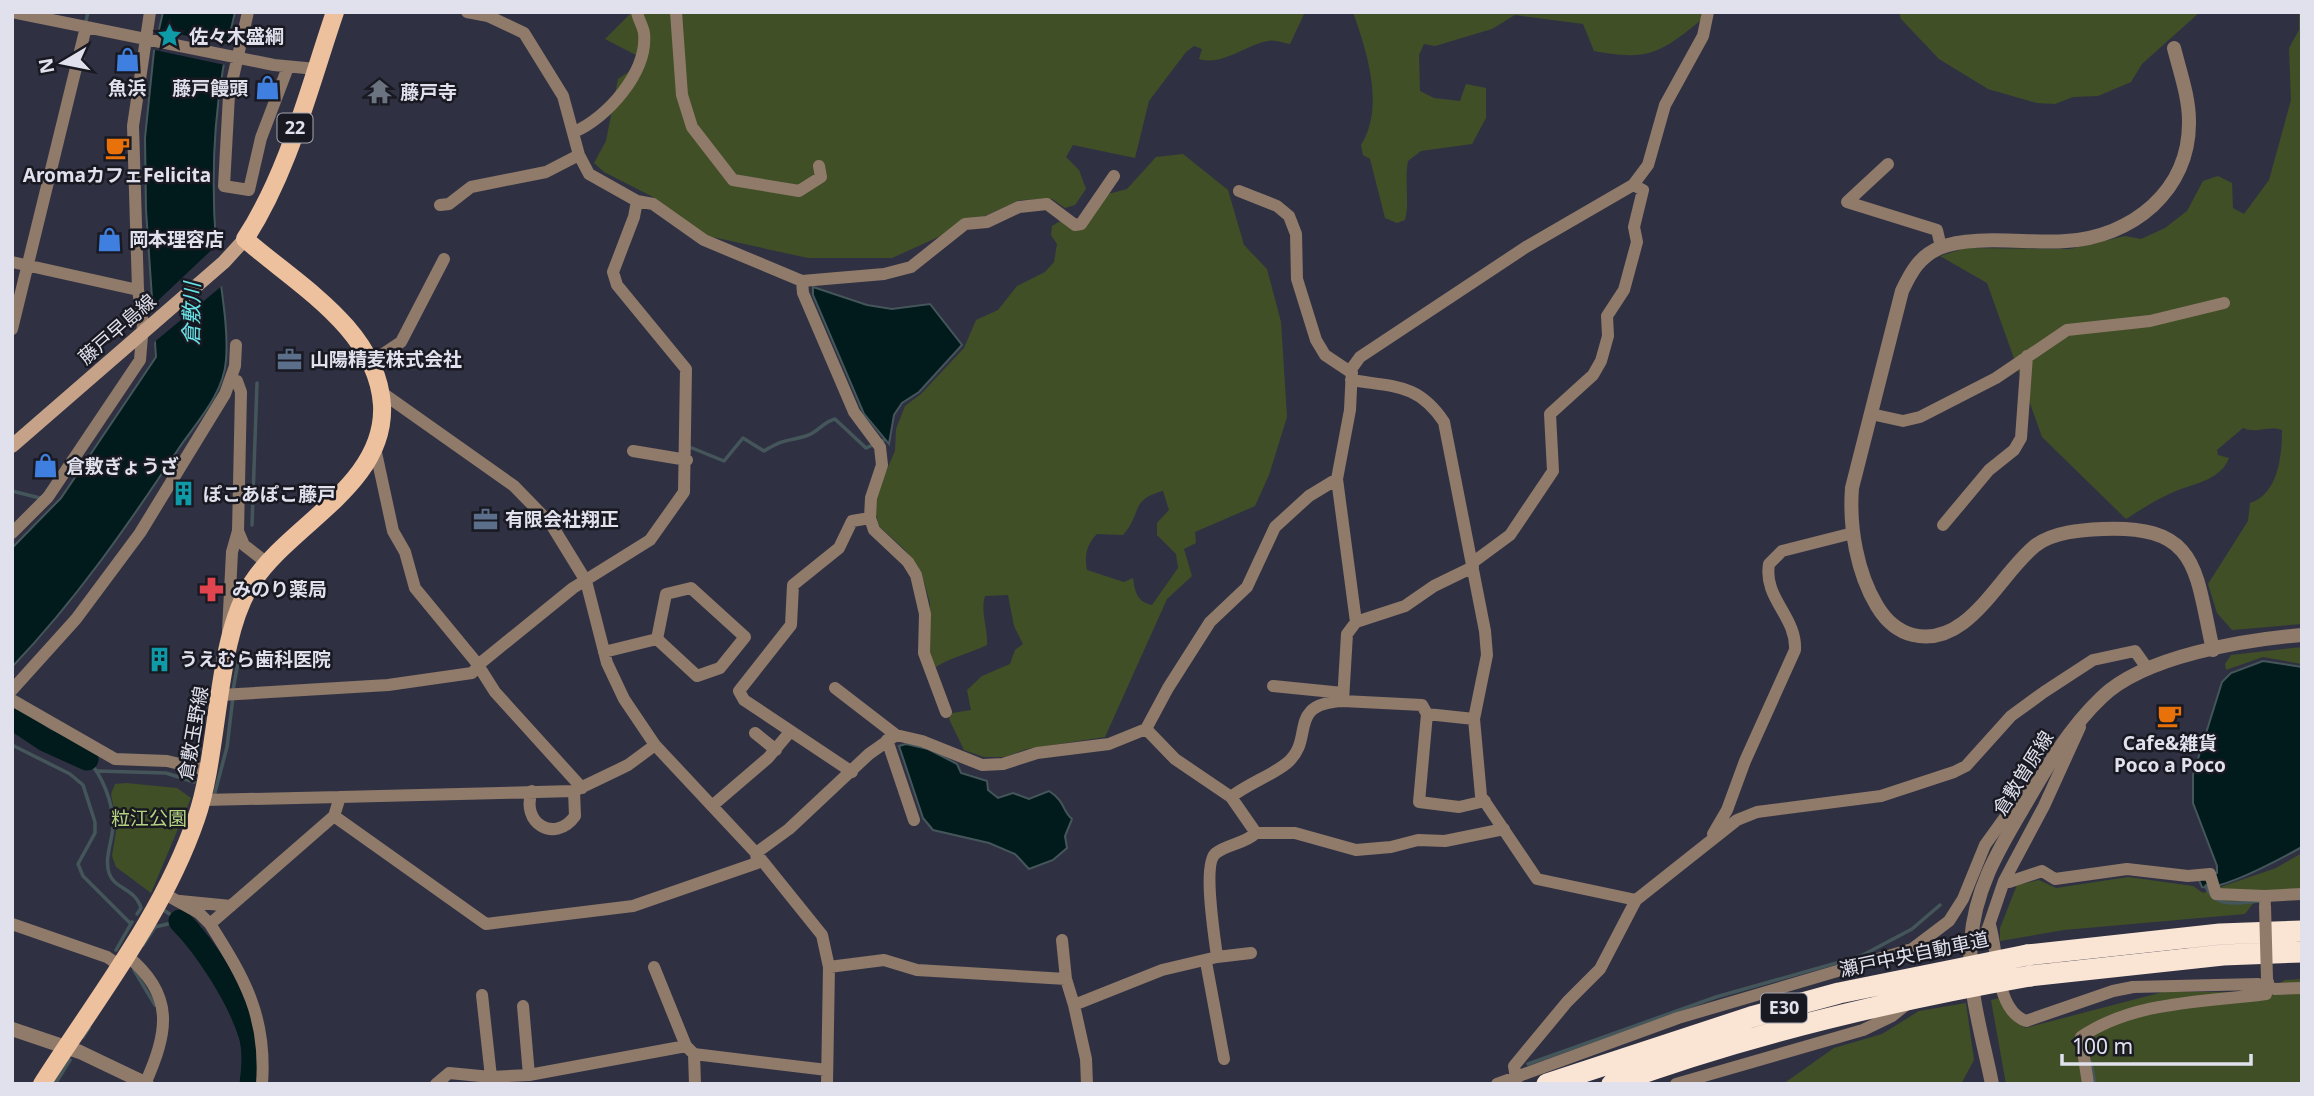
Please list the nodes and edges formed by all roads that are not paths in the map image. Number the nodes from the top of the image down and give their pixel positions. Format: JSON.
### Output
{"nodes":[{"id":1,"x":12,"y":12,"type":"edge"},
{"id":2,"x":150,"y":12,"type":"edge"},
{"id":3,"x":248,"y":12,"type":"edge"},
{"id":4,"x":335,"y":12,"type":"edge"},
{"id":5,"x":467,"y":12,"type":"edge"},
{"id":6,"x":637,"y":12,"type":"edge"},
{"id":7,"x":676,"y":12,"type":"edge"},
{"id":8,"x":1708,"y":12,"type":"edge"},
{"id":9,"x":86,"y":27,"type":"junction"},
{"id":10,"x":146,"y":39,"type":"junction"},
{"id":11,"x":2174,"y":48,"type":"dead end"},
{"id":12,"x":234,"y":57,"type":"junction"},
{"id":13,"x":288,"y":67,"type":"junction"},
{"id":14,"x":316,"y":69,"type":"junction"},
{"id":15,"x":574,"y":132,"type":"junction"},
{"id":16,"x":579,"y":155,"type":"junction"},
{"id":17,"x":1888,"y":164,"type":"dead end"},
{"id":18,"x":820,"y":166,"type":"dead end"},
{"id":19,"x":1114,"y":176,"type":"dead end"},
{"id":20,"x":1633,"y":186,"type":"junction"},
{"id":21,"x":1239,"y":191,"type":"dead end"},
{"id":22,"x":637,"y":201,"type":"junction"},
{"id":23,"x":440,"y":205,"type":"dead end"},
{"id":24,"x":245,"y":239,"type":"junction"},
{"id":25,"x":1941,"y":247,"type":"junction"},
{"id":26,"x":444,"y":259,"type":"dead end"},
{"id":27,"x":12,"y":262,"type":"edge"},
{"id":28,"x":28,"y":266,"type":"junction"},
{"id":29,"x":802,"y":281,"type":"junction"},
{"id":30,"x":138,"y":290,"type":"junction"},
{"id":31,"x":2224,"y":303,"type":"dead end"},
{"id":32,"x":12,"y":329,"type":"edge"},
{"id":33,"x":145,"y":331,"type":"junction"},
{"id":34,"x":236,"y":345,"type":"dead end"},
{"id":35,"x":2027,"y":356,"type":"junction"},
{"id":36,"x":372,"y":362,"type":"junction"},
{"id":37,"x":1351,"y":376,"type":"junction"},
{"id":38,"x":231,"y":379,"type":"junction"},
{"id":39,"x":381,"y":393,"type":"junction"},
{"id":40,"x":1871,"y":414,"type":"junction"},
{"id":41,"x":12,"y":446,"type":"edge"},
{"id":42,"x":375,"y":448,"type":"junction"},
{"id":43,"x":633,"y":451,"type":"dead end"},
{"id":44,"x":683,"y":460,"type":"junction"},
{"id":45,"x":1338,"y":479,"type":"junction"},
{"id":46,"x":870,"y":518,"type":"junction"},
{"id":47,"x":1943,"y":524,"type":"dead end"},
{"id":48,"x":238,"y":531,"type":"junction"},
{"id":49,"x":12,"y":533,"type":"edge"},
{"id":50,"x":1853,"y":533,"type":"junction"},
{"id":51,"x":267,"y":563,"type":"junction"},
{"id":52,"x":1472,"y":565,"type":"junction"},
{"id":53,"x":586,"y":581,"type":"junction"},
{"id":54,"x":1356,"y":622,"type":"junction"},
{"id":55,"x":2302,"y":635,"type":"edge"},
{"id":56,"x":657,"y":639,"type":"junction"},
{"id":57,"x":2213,"y":650,"type":"junction"},
{"id":58,"x":228,"y":652,"type":"junction"},
{"id":59,"x":604,"y":652,"type":"junction"},
{"id":60,"x":479,"y":667,"type":"junction"},
{"id":61,"x":2147,"y":668,"type":"junction"},
{"id":62,"x":1273,"y":686,"type":"dead end"},
{"id":63,"x":835,"y":688,"type":"dead end"},
{"id":64,"x":12,"y":690,"type":"edge"},
{"id":65,"x":229,"y":694,"type":"junction"},
{"id":66,"x":1343,"y":697,"type":"junction"},
{"id":67,"x":12,"y":700,"type":"edge"},
{"id":68,"x":946,"y":712,"type":"dead end"},
{"id":69,"x":1427,"y":713,"type":"junction"},
{"id":70,"x":2086,"y":715,"type":"junction"},
{"id":71,"x":1474,"y":719,"type":"junction"},
{"id":72,"x":1146,"y":729,"type":"junction"},
{"id":73,"x":755,"y":733,"type":"dead end"},
{"id":74,"x":789,"y":733,"type":"junction"},
{"id":75,"x":891,"y":738,"type":"junction"},
{"id":76,"x":655,"y":745,"type":"junction"},
{"id":77,"x":776,"y":750,"type":"junction"},
{"id":78,"x":209,"y":771,"type":"junction"},
{"id":79,"x":852,"y":772,"type":"junction"},
{"id":80,"x":2040,"y":779,"type":"junction"},
{"id":81,"x":578,"y":789,"type":"junction"},
{"id":82,"x":532,"y":791,"type":"junction"},
{"id":83,"x":1231,"y":797,"type":"junction"},
{"id":84,"x":210,"y":800,"type":"junction"},
{"id":85,"x":1485,"y":801,"type":"junction"},
{"id":86,"x":338,"y":804,"type":"junction"},
{"id":87,"x":712,"y":806,"type":"junction"},
{"id":88,"x":914,"y":820,"type":"dead end"},
{"id":89,"x":1504,"y":829,"type":"junction"},
{"id":90,"x":1256,"y":833,"type":"junction"},
{"id":91,"x":1709,"y":841,"type":"junction"},
{"id":92,"x":756,"y":853,"type":"junction"},
{"id":93,"x":2005,"y":879,"type":"junction"},
{"id":94,"x":2302,"y":894,"type":"edge"},
{"id":95,"x":170,"y":897,"type":"junction"},
{"id":96,"x":1636,"y":900,"type":"junction"},
{"id":97,"x":2265,"y":901,"type":"junction"},
{"id":98,"x":227,"y":905,"type":"junction"},
{"id":99,"x":12,"y":924,"type":"edge"},
{"id":100,"x":210,"y":924,"type":"junction"},
{"id":101,"x":2302,"y":931,"type":"edge"},
{"id":102,"x":1062,"y":940,"type":"dead end"},
{"id":103,"x":2302,"y":952,"type":"edge"},
{"id":104,"x":1251,"y":953,"type":"dead end"},
{"id":105,"x":1961,"y":959,"type":"tunnel mouth"},
{"id":106,"x":1212,"y":960,"type":"junction"},
{"id":107,"x":128,"y":961,"type":"junction"},
{"id":108,"x":654,"y":967,"type":"dead end"},
{"id":109,"x":828,"y":967,"type":"junction"},
{"id":110,"x":1066,"y":979,"type":"junction"},
{"id":111,"x":2268,"y":983,"type":"junction"},
{"id":112,"x":2302,"y":988,"type":"edge"},
{"id":113,"x":482,"y":995,"type":"dead end"},
{"id":114,"x":1074,"y":1005,"type":"junction"},
{"id":115,"x":523,"y":1006,"type":"dead end"},
{"id":116,"x":12,"y":1029,"type":"edge"},
{"id":117,"x":65,"y":1047,"type":"junction"},
{"id":118,"x":690,"y":1050,"type":"junction"},
{"id":119,"x":1224,"y":1059,"type":"dead end"},
{"id":120,"x":827,"y":1070,"type":"junction"},
{"id":121,"x":529,"y":1075,"type":"junction"},
{"id":122,"x":491,"y":1077,"type":"junction"},
{"id":123,"x":1516,"y":1080,"type":"edge"},
{"id":124,"x":145,"y":1083,"type":"edge"},
{"id":125,"x":42,"y":1084,"type":"edge"},
{"id":126,"x":262,"y":1084,"type":"edge"},
{"id":127,"x":436,"y":1084,"type":"edge"},
{"id":128,"x":695,"y":1084,"type":"edge"},
{"id":129,"x":827,"y":1084,"type":"edge"},
{"id":130,"x":1087,"y":1084,"type":"edge"},
{"id":131,"x":1497,"y":1084,"type":"edge"},
{"id":132,"x":1547,"y":1084,"type":"edge"},
{"id":133,"x":1612,"y":1084,"type":"edge"},
{"id":134,"x":1676,"y":1084,"type":"edge"},
{"id":135,"x":1992,"y":1084,"type":"edge"},
{"id":136,"x":2088,"y":1084,"type":"edge"}],
"edges":[{"from":1,"to":9,"type":"street"},
{"from":2,"to":10,"type":"street"},
{"from":3,"to":12,"type":"street"},
{"from":4,"to":14,"type":"main road","number":"22"},
{"from":5,"to":15,"type":"street"},
{"from":6,"to":15,"type":"street"},
{"from":7,"to":18,"type":"street"},
{"from":8,"to":20,"type":"street"},
{"from":9,"to":10,"type":"street"},
{"from":9,"to":28,"type":"street"},
{"from":10,"to":12,"type":"street"},
{"from":10,"to":30,"type":"street"},
{"from":11,"to":25,"type":"street"},
{"from":12,"to":13,"type":"street"},
{"from":12,"to":13,"type":"street"},
{"from":13,"to":14,"type":"street"},
{"from":14,"to":24,"type":"main road","number":"22"},
{"from":15,"to":16,"type":"street"},
{"from":16,"to":22,"type":"street"},
{"from":16,"to":23,"type":"street"},
{"from":17,"to":25,"type":"street"},
{"from":19,"to":29,"type":"street"},
{"from":20,"to":37,"type":"street"},
{"from":20,"to":52,"type":"street"},
{"from":21,"to":37,"type":"street"},
{"from":22,"to":29,"type":"street"},
{"from":22,"to":44,"type":"street"},
{"from":24,"to":33,"type":"main road","name":"藤戸早島線"},
{"from":24,"to":36,"type":"main road","name":"倉敷玉野線"},
{"from":25,"to":40,"type":"street"},
{"from":26,"to":36,"type":"street"},
{"from":27,"to":28,"type":"street"},
{"from":28,"to":30,"type":"street"},
{"from":28,"to":32,"type":"street"},
{"from":29,"to":46,"type":"street"},
{"from":30,"to":33,"type":"street"},
{"from":31,"to":35,"type":"street"},
{"from":33,"to":41,"type":"main road","name":"藤戸早島線"},
{"from":33,"to":49,"type":"street"},
{"from":34,"to":38,"type":"street"},
{"from":35,"to":40,"type":"street"},
{"from":35,"to":47,"type":"street"},
{"from":36,"to":39,"type":"main road","name":"倉敷玉野線"},
{"from":37,"to":45,"type":"street"},
{"from":37,"to":52,"type":"street"},
{"from":38,"to":48,"type":"street"},
{"from":38,"to":64,"type":"street"},
{"from":39,"to":42,"type":"main road","name":"倉敷玉野線"},
{"from":39,"to":53,"type":"street"},
{"from":40,"to":50,"type":"street"},
{"from":42,"to":51,"type":"main road","name":"倉敷玉野線"},
{"from":42,"to":60,"type":"street"},
{"from":43,"to":44,"type":"street"},
{"from":44,"to":53,"type":"street"},
{"from":45,"to":54,"type":"street"},
{"from":45,"to":72,"type":"street"},
{"from":46,"to":68,"type":"street"},
{"from":46,"to":74,"type":"street"},
{"from":48,"to":51,"type":"street"},
{"from":48,"to":58,"type":"street"},
{"from":50,"to":57,"type":"street"},
{"from":50,"to":91,"type":"street"},
{"from":51,"to":58,"type":"main road","name":"倉敷玉野線"},
{"from":52,"to":54,"type":"street"},
{"from":52,"to":71,"type":"street"},
{"from":53,"to":59,"type":"street"},
{"from":53,"to":60,"type":"street"},
{"from":54,"to":66,"type":"street"},
{"from":55,"to":57,"type":"street","name":"倉敷曽原線"},
{"from":56,"to":56,"type":"street"},
{"from":56,"to":59,"type":"street"},
{"from":57,"to":61,"type":"street","name":"倉敷曽原線"},
{"from":58,"to":65,"type":"main road","name":"倉敷玉野線"},
{"from":59,"to":76,"type":"street"},
{"from":60,"to":65,"type":"street"},
{"from":60,"to":81,"type":"street"},
{"from":61,"to":70,"type":"street","name":"倉敷曽原線"},
{"from":61,"to":91,"type":"street"},
{"from":62,"to":66,"type":"street"},
{"from":63,"to":75,"type":"street"},
{"from":65,"to":78,"type":"main road","name":"倉敷玉野線"},
{"from":66,"to":69,"type":"street"},
{"from":66,"to":83,"type":"street"},
{"from":67,"to":78,"type":"street"},
{"from":69,"to":71,"type":"street"},
{"from":69,"to":85,"type":"street"},
{"from":70,"to":80,"type":"street","name":"倉敷曽原線"},
{"from":70,"to":93,"type":"street"},
{"from":71,"to":85,"type":"street"},
{"from":72,"to":75,"type":"street"},
{"from":72,"to":83,"type":"street"},
{"from":73,"to":77,"type":"street"},
{"from":74,"to":77,"type":"street"},
{"from":74,"to":79,"type":"street"},
{"from":75,"to":79,"type":"street"},
{"from":75,"to":88,"type":"street"},
{"from":76,"to":81,"type":"street"},
{"from":76,"to":87,"type":"street"},
{"from":77,"to":87,"type":"street"},
{"from":78,"to":84,"type":"main road","name":"倉敷玉野線"},
{"from":79,"to":92,"type":"street"},
{"from":80,"to":123,"type":"street"},
{"from":80,"to":135,"type":"street","name":"倉敷曽原線"},
{"from":81,"to":82,"type":"street"},
{"from":81,"to":82,"type":"street"},
{"from":82,"to":86,"type":"street"},
{"from":83,"to":90,"type":"street"},
{"from":84,"to":86,"type":"street"},
{"from":84,"to":95,"type":"main road","name":"倉敷玉野線"},
{"from":85,"to":89,"type":"street"},
{"from":86,"to":92,"type":"street"},
{"from":86,"to":98,"type":"street"},
{"from":87,"to":92,"type":"street"},
{"from":89,"to":90,"type":"street"},
{"from":89,"to":96,"type":"street"},
{"from":90,"to":106,"type":"street"},
{"from":91,"to":96,"type":"street"},
{"from":92,"to":109,"type":"street"},
{"from":93,"to":97,"type":"street"},
{"from":93,"to":111,"type":"street"},
{"from":94,"to":97,"type":"street"},
{"from":95,"to":98,"type":"street"},
{"from":95,"to":100,"type":"street"},
{"from":95,"to":107,"type":"main road","name":"倉敷玉野線"},
{"from":96,"to":123,"type":"street"},
{"from":97,"to":111,"type":"street","bridge":true},
{"from":98,"to":100,"type":"street"},
{"from":99,"to":107,"type":"street"},
{"from":100,"to":126,"type":"street"},
{"from":101,"to":132,"type":"highway","name":"瀬戸中央自動車道","number":"E30","bridge":true},
{"from":102,"to":110,"type":"street"},
{"from":103,"to":133,"type":"highway","number":"E30","bridge":true},
{"from":104,"to":106,"type":"street"},
{"from":105,"to":134,"type":"street"},
{"from":106,"to":114,"type":"street"},
{"from":106,"to":119,"type":"street"},
{"from":107,"to":117,"type":"main road","name":"倉敷玉野線"},
{"from":107,"to":124,"type":"street"},
{"from":108,"to":118,"type":"street"},
{"from":109,"to":110,"type":"street"},
{"from":109,"to":120,"type":"street"},
{"from":110,"to":114,"type":"street"},
{"from":111,"to":112,"type":"street"},
{"from":111,"to":136,"type":"street"},
{"from":113,"to":122,"type":"street"},
{"from":114,"to":130,"type":"street"},
{"from":115,"to":121,"type":"street"},
{"from":116,"to":117,"type":"street"},
{"from":117,"to":124,"type":"street"},
{"from":117,"to":125,"type":"main road","name":"倉敷玉野線"},
{"from":118,"to":120,"type":"street"},
{"from":118,"to":121,"type":"street"},
{"from":118,"to":128,"type":"street"},
{"from":120,"to":129,"type":"street"},
{"from":121,"to":122,"type":"street"},
{"from":122,"to":127,"type":"street"},
{"from":123,"to":131,"type":"street"}]}
